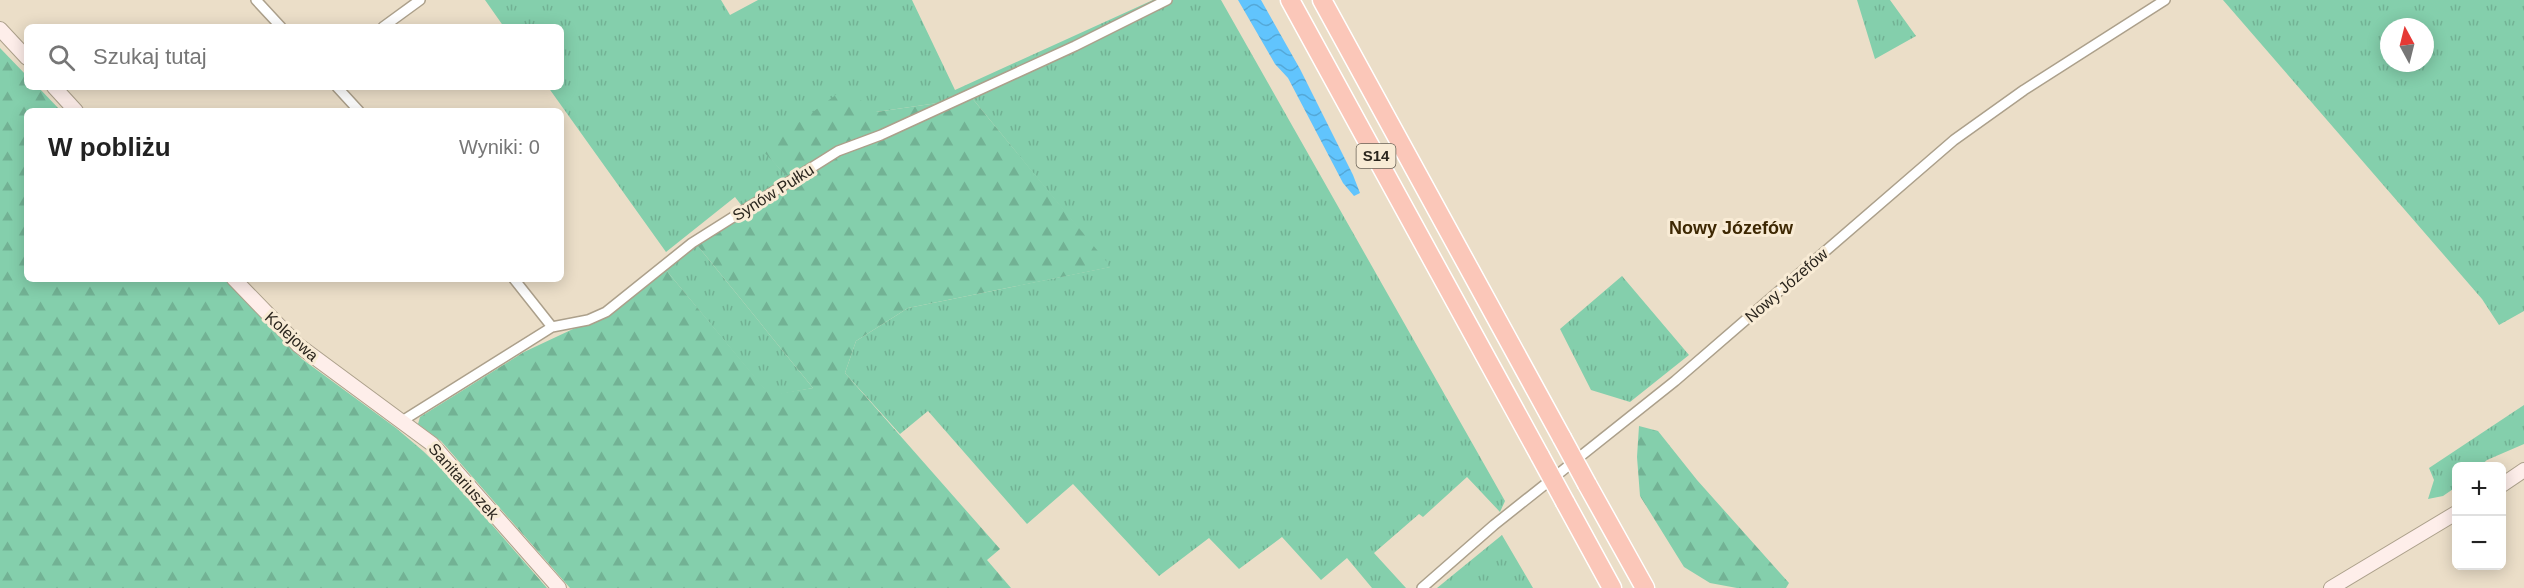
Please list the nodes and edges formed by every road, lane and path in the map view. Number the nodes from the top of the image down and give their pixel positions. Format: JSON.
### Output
{"nodes":[{"id":1,"x":256,"y":0,"type":"edge"},
{"id":2,"x":420,"y":0,"type":"edge"},
{"id":3,"x":1167,"y":0,"type":"edge"},
{"id":4,"x":1290,"y":0,"type":"edge"},
{"id":5,"x":1322,"y":0,"type":"edge"},
{"id":6,"x":2165,"y":0,"type":"edge"},
{"id":7,"x":278,"y":24,"type":"edge"},
{"id":8,"x":387,"y":24,"type":"edge"},
{"id":9,"x":0,"y":29,"type":"edge"},
{"id":10,"x":24,"y":55,"type":"edge"},
{"id":11,"x":57,"y":90,"type":"edge"},
{"id":12,"x":340,"y":90,"type":"edge"},
{"id":13,"x":73,"y":108,"type":"edge"},
{"id":14,"x":356,"y":108,"type":"edge"},
{"id":15,"x":237,"y":282,"type":"edge"},
{"id":16,"x":516,"y":282,"type":"edge"},
{"id":17,"x":552,"y":327,"type":"junction"},
{"id":18,"x":356,"y":388,"type":"joint"},
{"id":19,"x":402,"y":421,"type":"junction"},
{"id":20,"x":2524,"y":470,"type":"edge"},
{"id":21,"x":2506,"y":482,"type":"edge"},
{"id":22,"x":2452,"y":516,"type":"edge"},
{"id":23,"x":1625,"y":550,"type":"junction"},
{"id":24,"x":559,"y":588,"type":"edge"},
{"id":25,"x":1422,"y":588,"type":"edge"},
{"id":26,"x":1612,"y":588,"type":"edge"},
{"id":27,"x":1645,"y":588,"type":"edge"},
{"id":28,"x":1655,"y":588,"type":"edge"},
{"id":29,"x":2331,"y":588,"type":"edge"}],
"edges":[{"from":1,"to":7,"type":"street"},
{"from":2,"to":8,"type":"street"},
{"from":3,"to":17,"type":"street","name":"Synów Pułku"},
{"from":4,"to":26,"type":"highway","number":"S14","bridge":true},
{"from":5,"to":23,"type":"highway","number":"S14","bridge":true},
{"from":6,"to":25,"type":"street","name":"Nowy Józefów"},
{"from":9,"to":10,"type":"street"},
{"from":11,"to":13,"type":"street"},
{"from":12,"to":14,"type":"street"},
{"from":15,"to":18,"type":"street","name":"Kolejowa"},
{"from":16,"to":17,"type":"street"},
{"from":17,"to":19,"type":"street","name":"Synów Pułku"},
{"from":18,"to":19,"type":"street","name":"Sanitariuszek"},
{"from":19,"to":24,"type":"street","name":"Sanitariuszek"},
{"from":20,"to":21,"type":"street"},
{"from":22,"to":29,"type":"street"},
{"from":23,"to":27,"type":"highway","number":"S14"},
{"from":23,"to":28,"type":"highway"}]}
